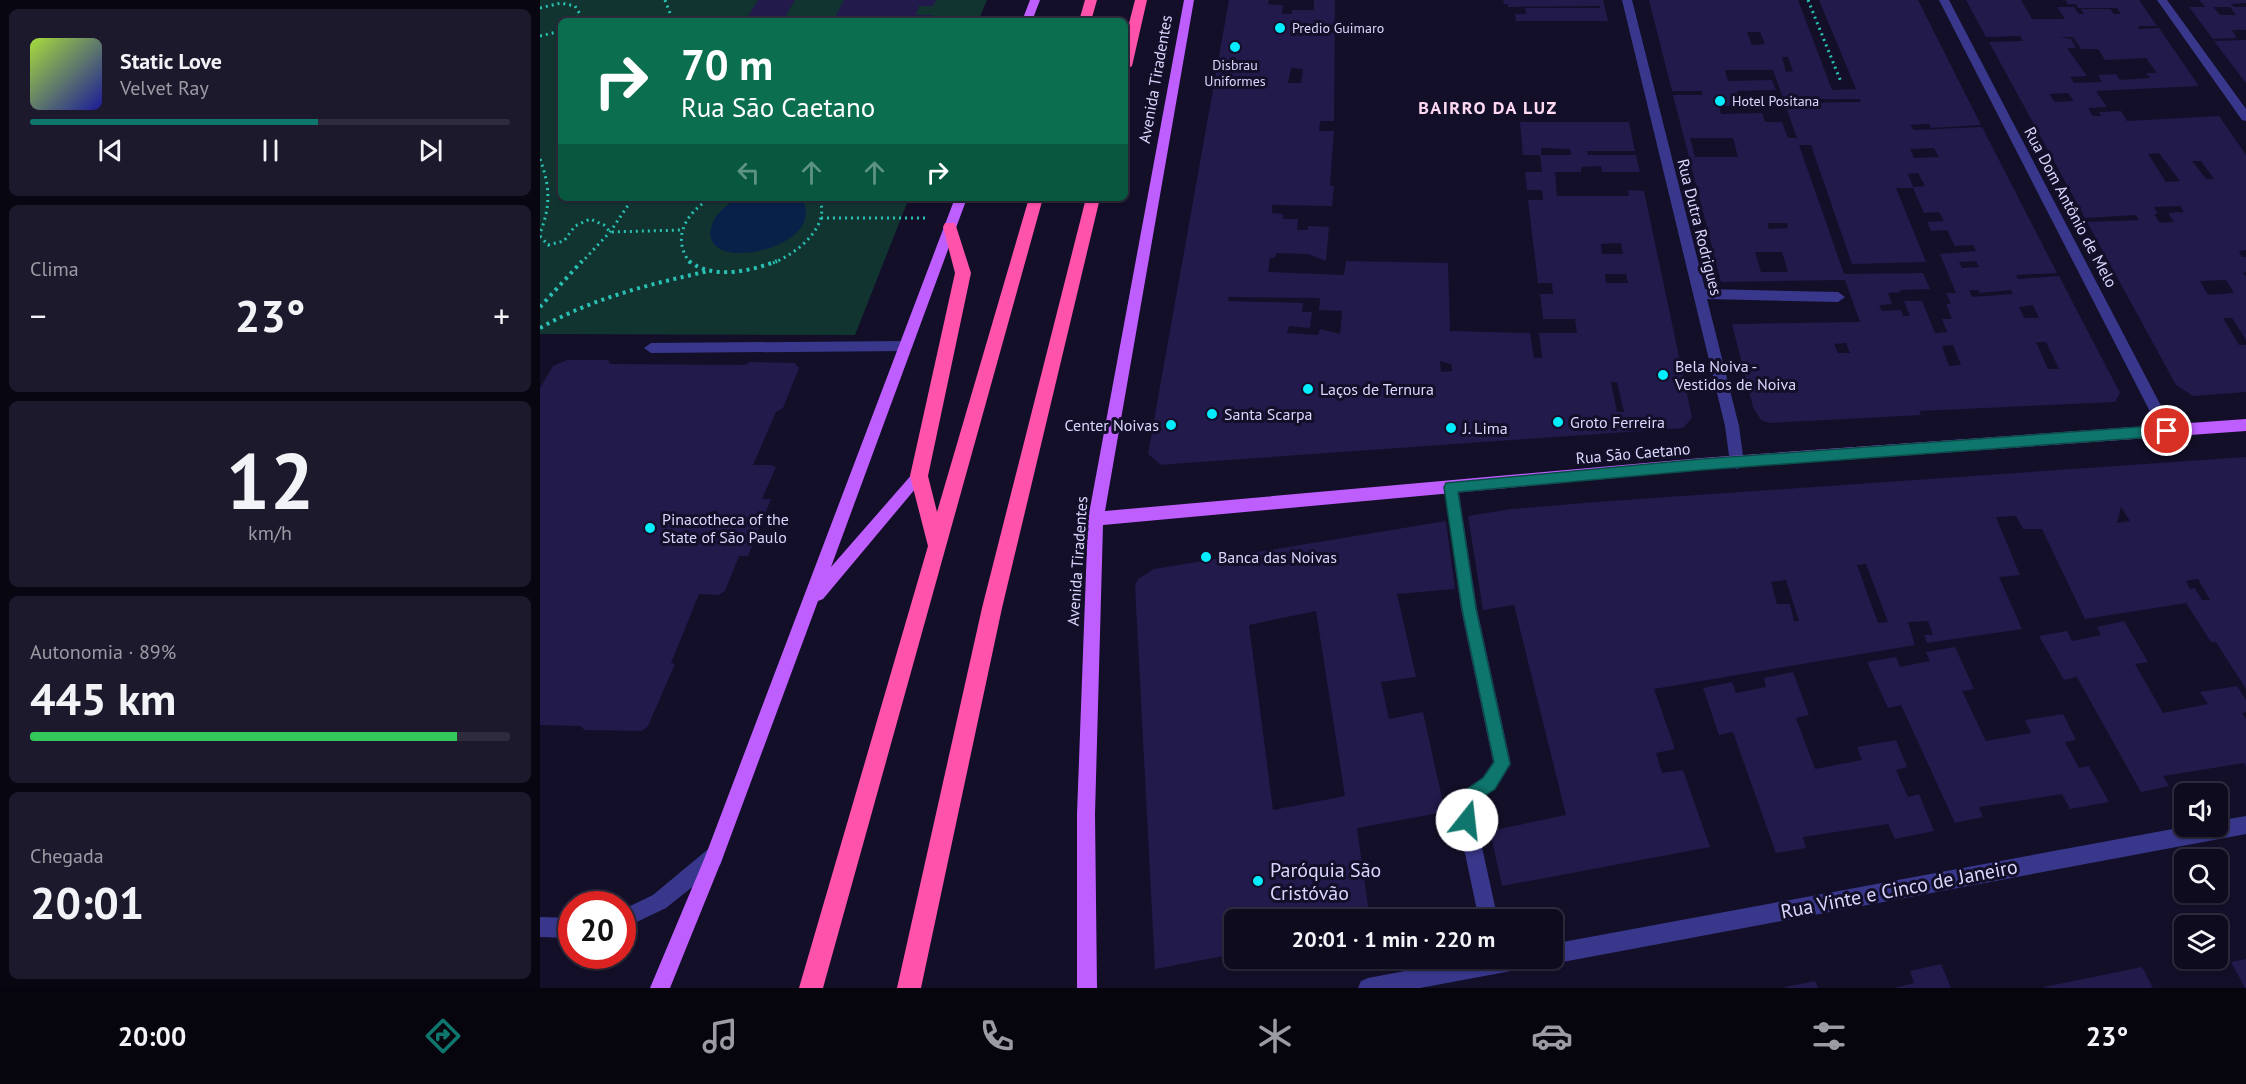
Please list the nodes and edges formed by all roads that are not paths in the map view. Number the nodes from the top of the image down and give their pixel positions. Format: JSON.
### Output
{"nodes":[{"id":1,"x":1035,"y":0,"type":"edge"},
{"id":2,"x":1091,"y":0,"type":"edge"},
{"id":3,"x":1141,"y":0,"type":"edge"},
{"id":4,"x":1189,"y":0,"type":"edge"},
{"id":5,"x":1627,"y":0,"type":"edge"},
{"id":6,"x":1944,"y":0,"type":"edge"},
{"id":7,"x":2162,"y":0,"type":"edge"},
{"id":8,"x":1028,"y":18,"type":"edge"},
{"id":9,"x":1086,"y":18,"type":"edge"},
{"id":10,"x":1128,"y":54,"type":"edge"},
{"id":11,"x":2246,"y":117,"type":"edge"},
{"id":12,"x":960,"y":201,"type":"edge"},
{"id":13,"x":1035,"y":201,"type":"edge"},
{"id":14,"x":1091,"y":201,"type":"edge"},
{"id":15,"x":952,"y":223,"type":"junction"},
{"id":16,"x":1700,"y":294,"type":"junction"},
{"id":17,"x":1838,"y":297,"type":"dead end"},
{"id":18,"x":906,"y":346,"type":"junction"},
{"id":19,"x":651,"y":348,"type":"dead end"},
{"id":20,"x":2246,"y":425,"type":"edge"},
{"id":21,"x":2167,"y":431,"type":"junction"},
{"id":22,"x":1737,"y":463,"type":"junction"},
{"id":23,"x":919,"y":476,"type":"junction"},
{"id":24,"x":1451,"y":487,"type":"junction"},
{"id":25,"x":1096,"y":519,"type":"junction"},
{"id":26,"x":938,"y":548,"type":"junction"},
{"id":27,"x":810,"y":603,"type":"junction"},
{"id":28,"x":2246,"y":825,"type":"edge"},
{"id":29,"x":714,"y":857,"type":"junction"},
{"id":30,"x":1487,"y":909,"type":"edge"},
{"id":31,"x":636,"y":916,"type":"edge"},
{"id":32,"x":540,"y":927,"type":"edge"},
{"id":33,"x":558,"y":928,"type":"edge"},
{"id":34,"x":1563,"y":952,"type":"edge"},
{"id":35,"x":1459,"y":969,"type":"edge"},
{"id":36,"x":660,"y":988,"type":"edge"},
{"id":37,"x":811,"y":988,"type":"edge"},
{"id":38,"x":909,"y":988,"type":"edge"},
{"id":39,"x":1087,"y":988,"type":"edge"},
{"id":40,"x":1368,"y":988,"type":"edge"}],
"edges":[{"from":1,"to":8,"type":"main road"},
{"from":2,"to":9,"type":"highway"},
{"from":3,"to":10,"type":"highway","name":"Avenida Tiradentes"},
{"from":4,"to":25,"type":"main road","name":"Avenida Tiradentes"},
{"from":5,"to":16,"type":"street","name":"Rua Dutra Rodrigues"},
{"from":6,"to":21,"type":"street","name":"Rua Dom Antônio de Melo"},
{"from":7,"to":11,"type":"street"},
{"from":12,"to":15,"type":"main road"},
{"from":13,"to":26,"type":"highway"},
{"from":14,"to":38,"type":"highway"},
{"from":15,"to":18,"type":"main road"},
{"from":15,"to":23,"type":"highway"},
{"from":16,"to":17,"type":"street"},
{"from":16,"to":22,"type":"street","name":"Rua Dutra Rodrigues"},
{"from":18,"to":19,"type":"street"},
{"from":18,"to":27,"type":"main road"},
{"from":20,"to":21,"type":"main road","name":"Rua São Caetano"},
{"from":21,"to":22,"type":"main road","name":"Rua São Caetano"},
{"from":22,"to":24,"type":"main road","name":"Rua São Caetano"},
{"from":23,"to":26,"type":"highway"},
{"from":23,"to":27,"type":"main road"},
{"from":24,"to":25,"type":"main road","name":"Rua São Caetano"},
{"from":24,"to":30,"type":"street"},
{"from":25,"to":39,"type":"main road","name":"Avenida Tiradentes"},
{"from":26,"to":37,"type":"highway"},
{"from":27,"to":29,"type":"main road"},
{"from":28,"to":34,"type":"street","name":"Rua Vinte e Cinco de Janeiro"},
{"from":29,"to":31,"type":"street"},
{"from":29,"to":36,"type":"main road"},
{"from":32,"to":33,"type":"street"},
{"from":35,"to":40,"type":"street"}]}
